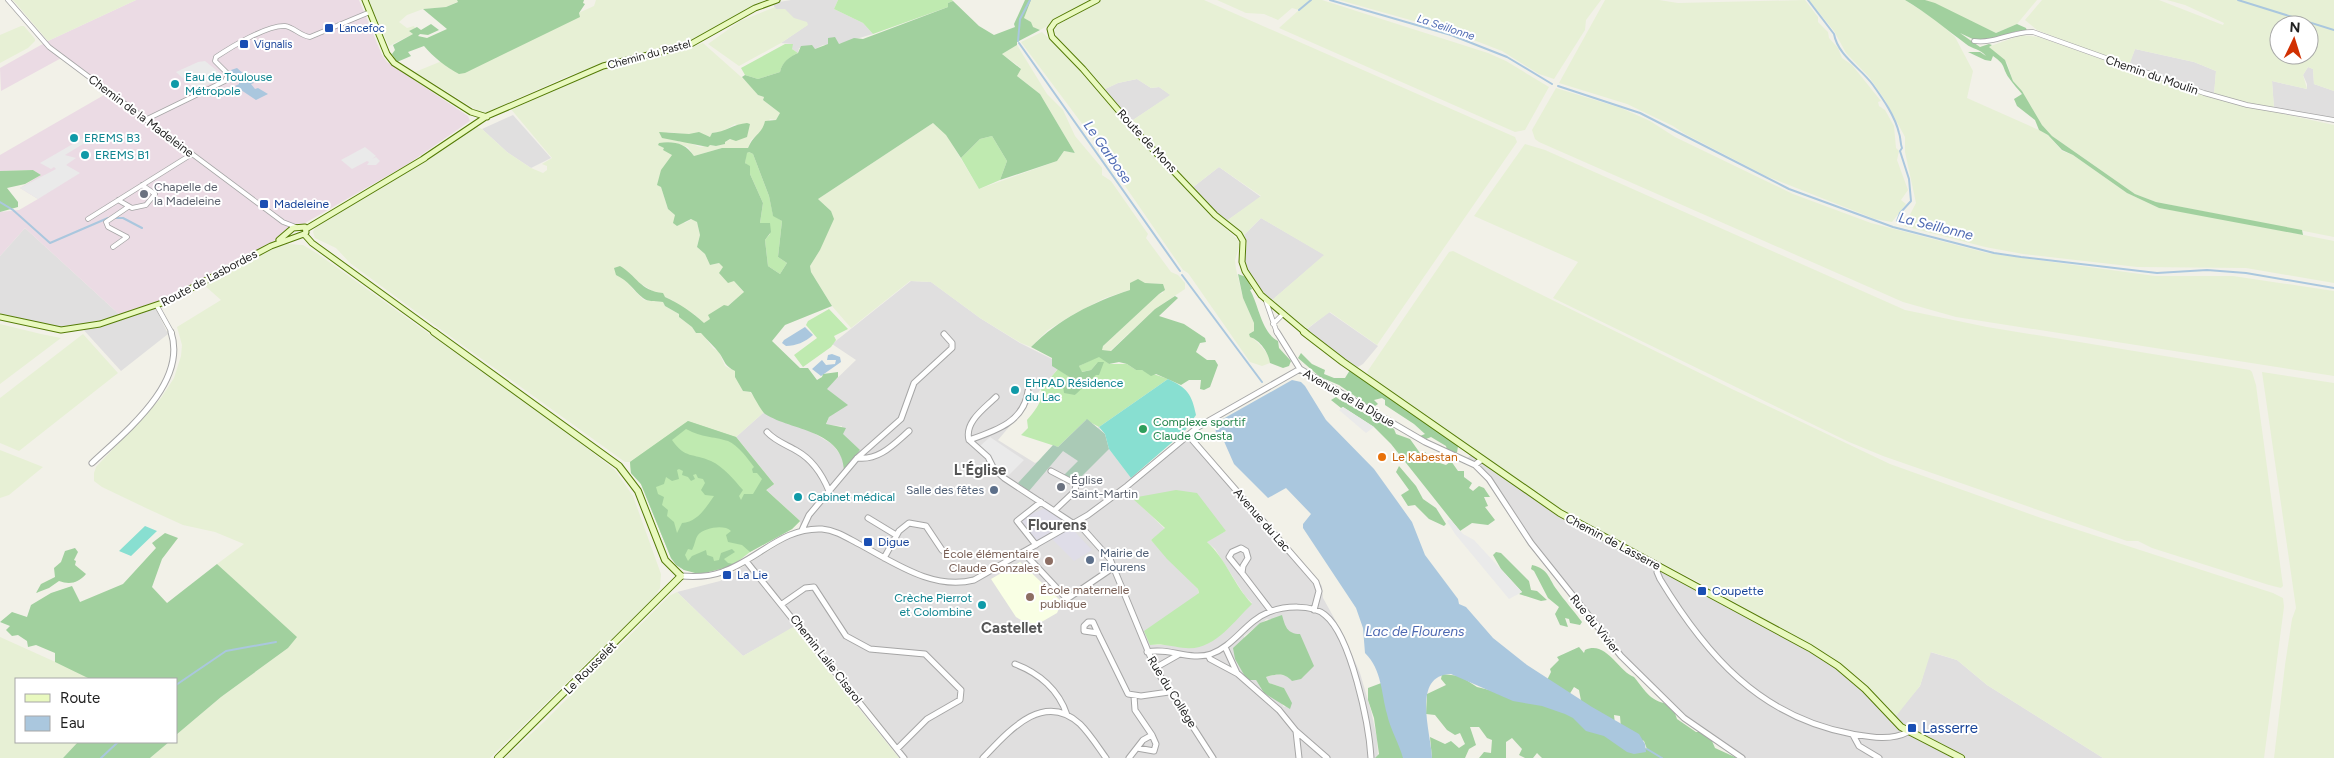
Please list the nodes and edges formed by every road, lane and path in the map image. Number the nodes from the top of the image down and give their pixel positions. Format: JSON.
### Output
{"nodes":[{"id":1,"x":8,"y":0,"type":"edge"},
{"id":2,"x":365,"y":0,"type":"edge"},
{"id":3,"x":777,"y":0,"type":"edge"},
{"id":4,"x":1097,"y":0,"type":"edge"},
{"id":5,"x":370,"y":12,"type":"junction"},
{"id":6,"x":1974,"y":41,"type":"dead end"},
{"id":7,"x":471,"y":112,"type":"junction"},
{"id":8,"x":487,"y":117,"type":"junction"},
{"id":9,"x":145,"y":120,"type":"junction"},
{"id":10,"x":2334,"y":120,"type":"edge"},
{"id":11,"x":479,"y":121,"type":"junction"},
{"id":12,"x":192,"y":154,"type":"junction"},
{"id":13,"x":142,"y":185,"type":"junction"},
{"id":14,"x":118,"y":200,"type":"junction"},
{"id":15,"x":128,"y":207,"type":"junction"},
{"id":16,"x":88,"y":219,"type":"dead end"},
{"id":17,"x":283,"y":222,"type":"junction"},
{"id":18,"x":296,"y":227,"type":"junction"},
{"id":19,"x":304,"y":230,"type":"junction"},
{"id":20,"x":289,"y":234,"type":"junction"},
{"id":21,"x":297,"y":238,"type":"junction"},
{"id":22,"x":312,"y":243,"type":"junction"},
{"id":23,"x":113,"y":247,"type":"dead end"},
{"id":24,"x":1266,"y":301,"type":"junction"},
{"id":25,"x":157,"y":306,"type":"junction"},
{"id":26,"x":1274,"y":308,"type":"joint"},
{"id":27,"x":1282,"y":315,"type":"junction"},
{"id":28,"x":0,"y":317,"type":"edge"},
{"id":29,"x":1273,"y":324,"type":"junction"},
{"id":30,"x":944,"y":334,"type":"dead end"},
{"id":31,"x":1298,"y":370,"type":"junction"},
{"id":32,"x":1028,"y":391,"type":"dead end"},
{"id":33,"x":996,"y":397,"type":"dead end"},
{"id":34,"x":909,"y":431,"type":"dead end"},
{"id":35,"x":767,"y":432,"type":"dead end"},
{"id":36,"x":1188,"y":435,"type":"junction"},
{"id":37,"x":968,"y":440,"type":"junction"},
{"id":38,"x":858,"y":458,"type":"junction"},
{"id":39,"x":1482,"y":459,"type":"junction"},
{"id":40,"x":92,"y":463,"type":"dead end"},
{"id":41,"x":1475,"y":465,"type":"junction"},
{"id":42,"x":1050,"y":471,"type":"dead end"},
{"id":43,"x":829,"y":491,"type":"junction"},
{"id":44,"x":1041,"y":502,"type":"junction"},
{"id":45,"x":1056,"y":509,"type":"junction"},
{"id":46,"x":868,"y":518,"type":"dead end"},
{"id":47,"x":1021,"y":518,"type":"dead end"},
{"id":48,"x":1076,"y":523,"type":"junction"},
{"id":49,"x":802,"y":530,"type":"junction"},
{"id":50,"x":896,"y":535,"type":"junction"},
{"id":51,"x":1032,"y":538,"type":"dead end"},
{"id":52,"x":1036,"y":545,"type":"junction"},
{"id":53,"x":942,"y":550,"type":"dead end"},
{"id":54,"x":1023,"y":552,"type":"junction"},
{"id":55,"x":884,"y":558,"type":"junction"},
{"id":56,"x":746,"y":561,"type":"junction"},
{"id":57,"x":1659,"y":566,"type":"junction"},
{"id":58,"x":1114,"y":567,"type":"junction"},
{"id":59,"x":1242,"y":573,"type":"junction"},
{"id":60,"x":681,"y":576,"type":"junction"},
{"id":61,"x":782,"y":604,"type":"junction"},
{"id":62,"x":1314,"y":610,"type":"junction"},
{"id":63,"x":1271,"y":612,"type":"junction"},
{"id":64,"x":1098,"y":633,"type":"dead end"},
{"id":65,"x":1225,"y":647,"type":"junction"},
{"id":66,"x":1147,"y":652,"type":"junction"},
{"id":67,"x":1178,"y":655,"type":"junction"},
{"id":68,"x":1208,"y":655,"type":"junction"},
{"id":69,"x":1015,"y":664,"type":"dead end"},
{"id":70,"x":1155,"y":668,"type":"junction"},
{"id":71,"x":1238,"y":674,"type":"junction"},
{"id":72,"x":1170,"y":692,"type":"junction"},
{"id":73,"x":1134,"y":696,"type":"junction"},
{"id":74,"x":1067,"y":715,"type":"junction"},
{"id":75,"x":1296,"y":731,"type":"junction"},
{"id":76,"x":1908,"y":732,"type":"junction"},
{"id":77,"x":1152,"y":735,"type":"junction"},
{"id":78,"x":1853,"y":735,"type":"junction"},
{"id":79,"x":1137,"y":748,"type":"junction"},
{"id":80,"x":897,"y":749,"type":"junction"},
{"id":81,"x":498,"y":758,"type":"edge"},
{"id":82,"x":904,"y":758,"type":"edge"},
{"id":83,"x":983,"y":758,"type":"edge"},
{"id":84,"x":1106,"y":758,"type":"edge"},
{"id":85,"x":1129,"y":758,"type":"edge"},
{"id":86,"x":1213,"y":758,"type":"edge"},
{"id":87,"x":1299,"y":758,"type":"edge"},
{"id":88,"x":1326,"y":758,"type":"edge"},
{"id":89,"x":1371,"y":758,"type":"edge"},
{"id":90,"x":1742,"y":758,"type":"edge"},
{"id":91,"x":1879,"y":758,"type":"edge"},
{"id":92,"x":1961,"y":758,"type":"edge"}],
"edges":[{"from":1,"to":9,"type":"street","name":"Chemin de la Madeleine"},
{"from":2,"to":5,"type":"street"},
{"from":3,"to":8,"type":"street","name":"Chemin du Pastel"},
{"from":4,"to":24,"type":"street","name":"Route de Mons"},
{"from":5,"to":7,"type":"street"},
{"from":5,"to":9,"type":"street"},
{"from":6,"to":10,"type":"street","name":"Chemin du Moulin"},
{"from":7,"to":8,"type":"street"},
{"from":7,"to":11,"type":"street"},
{"from":8,"to":11,"type":"street","name":"Chemin du Pastel"},
{"from":9,"to":12,"type":"street","name":"Chemin de la Madeleine"},
{"from":11,"to":19,"type":"street","name":"Chemin du Pastel"},
{"from":12,"to":13,"type":"street"},
{"from":12,"to":17,"type":"street","name":"Chemin de la Madeleine"},
{"from":13,"to":14,"type":"street"},
{"from":13,"to":15,"type":"street"},
{"from":14,"to":15,"type":"street"},
{"from":14,"to":16,"type":"street"},
{"from":15,"to":23,"type":"street"},
{"from":17,"to":18,"type":"street","name":"Chemin de la Madeleine"},
{"from":17,"to":20,"type":"street","name":"Chemin de la Madeleine"},
{"from":18,"to":19,"type":"street"},
{"from":18,"to":20,"type":"street"},
{"from":19,"to":21,"type":"street","name":"Chemin du Pastel"},
{"from":19,"to":22,"type":"street"},
{"from":20,"to":21,"type":"street","name":"Chemin du Pastel"},
{"from":20,"to":25,"type":"street","name":"Route de Lasbordes"},
{"from":21,"to":22,"type":"street"},
{"from":22,"to":60,"type":"street"},
{"from":24,"to":26,"type":"street","name":"Route de Mons"},
{"from":24,"to":29,"type":"street","name":"Route de Mons"},
{"from":25,"to":28,"type":"street","name":"Route de Lasbordes"},
{"from":25,"to":40,"type":"street"},
{"from":26,"to":27,"type":"street","name":"Chemin de Lasserre"},
{"from":27,"to":29,"type":"street"},
{"from":27,"to":39,"type":"street","name":"Chemin de Lasserre"},
{"from":29,"to":31,"type":"street","name":"Route de Mons"},
{"from":30,"to":38,"type":"street"},
{"from":31,"to":36,"type":"street","name":"Avenue de la Digue"},
{"from":31,"to":41,"type":"street","name":"Avenue de la Digue"},
{"from":32,"to":37,"type":"street"},
{"from":33,"to":37,"type":"street"},
{"from":34,"to":38,"type":"street"},
{"from":35,"to":43,"type":"street"},
{"from":36,"to":48,"type":"street","name":"Avenue de la Digue"},
{"from":36,"to":62,"type":"street","name":"Avenue du Lac"},
{"from":37,"to":44,"type":"street","name":"Rue du Collège"},
{"from":38,"to":43,"type":"street"},
{"from":39,"to":41,"type":"street"},
{"from":39,"to":57,"type":"street","name":"Chemin de Lasserre"},
{"from":41,"to":90,"type":"street","name":"Rue du Vivier"},
{"from":42,"to":45,"type":"street"},
{"from":43,"to":49,"type":"street"},
{"from":44,"to":45,"type":"street","name":"Rue du Collège"},
{"from":44,"to":52,"type":"street"},
{"from":45,"to":48,"type":"street","name":"Rue du Collège"},
{"from":46,"to":50,"type":"street"},
{"from":47,"to":51,"type":"street"},
{"from":48,"to":52,"type":"street","name":"Avenue de la Digue"},
{"from":48,"to":58,"type":"street","name":"Rue du Collège"},
{"from":49,"to":55,"type":"street"},
{"from":49,"to":56,"type":"street"},
{"from":50,"to":53,"type":"street"},
{"from":50,"to":55,"type":"street"},
{"from":52,"to":54,"type":"street","name":"Avenue de la Digue"},
{"from":54,"to":55,"type":"street","name":"Avenue de la Digue"},
{"from":54,"to":58,"type":"street"},
{"from":56,"to":60,"type":"street"},
{"from":56,"to":61,"type":"street","name":"Chemin Lalie Cisarol"},
{"from":57,"to":76,"type":"street","name":"Chemin de Lasserre"},
{"from":57,"to":78,"type":"street"},
{"from":58,"to":66,"type":"street","name":"Rue du Collège"},
{"from":59,"to":59,"type":"street"},
{"from":59,"to":63,"type":"street"},
{"from":60,"to":81,"type":"street","name":"Le Rousselet"},
{"from":61,"to":80,"type":"street","name":"Chemin Lalie Cisarol"},
{"from":61,"to":80,"type":"street"},
{"from":62,"to":63,"type":"street"},
{"from":62,"to":89,"type":"street"},
{"from":63,"to":65,"type":"street"},
{"from":64,"to":73,"type":"street"},
{"from":65,"to":68,"type":"street"},
{"from":65,"to":71,"type":"street"},
{"from":66,"to":67,"type":"street"},
{"from":66,"to":70,"type":"street","name":"Rue du Collège"},
{"from":67,"to":68,"type":"street"},
{"from":67,"to":70,"type":"street"},
{"from":68,"to":71,"type":"street"},
{"from":69,"to":74,"type":"street"},
{"from":70,"to":72,"type":"street","name":"Rue du Collège"},
{"from":71,"to":75,"type":"street"},
{"from":72,"to":73,"type":"street"},
{"from":72,"to":86,"type":"street","name":"Rue du Collège"},
{"from":73,"to":77,"type":"street"},
{"from":74,"to":83,"type":"street"},
{"from":74,"to":84,"type":"street"},
{"from":75,"to":87,"type":"street"},
{"from":75,"to":88,"type":"street"},
{"from":76,"to":78,"type":"street"},
{"from":76,"to":92,"type":"street","name":"Chemin de Lasserre"},
{"from":77,"to":79,"type":"street"},
{"from":77,"to":79,"type":"street"},
{"from":78,"to":91,"type":"street"},
{"from":79,"to":85,"type":"street"},
{"from":80,"to":82,"type":"street","name":"Chemin Lalie Cisarol"}]}
